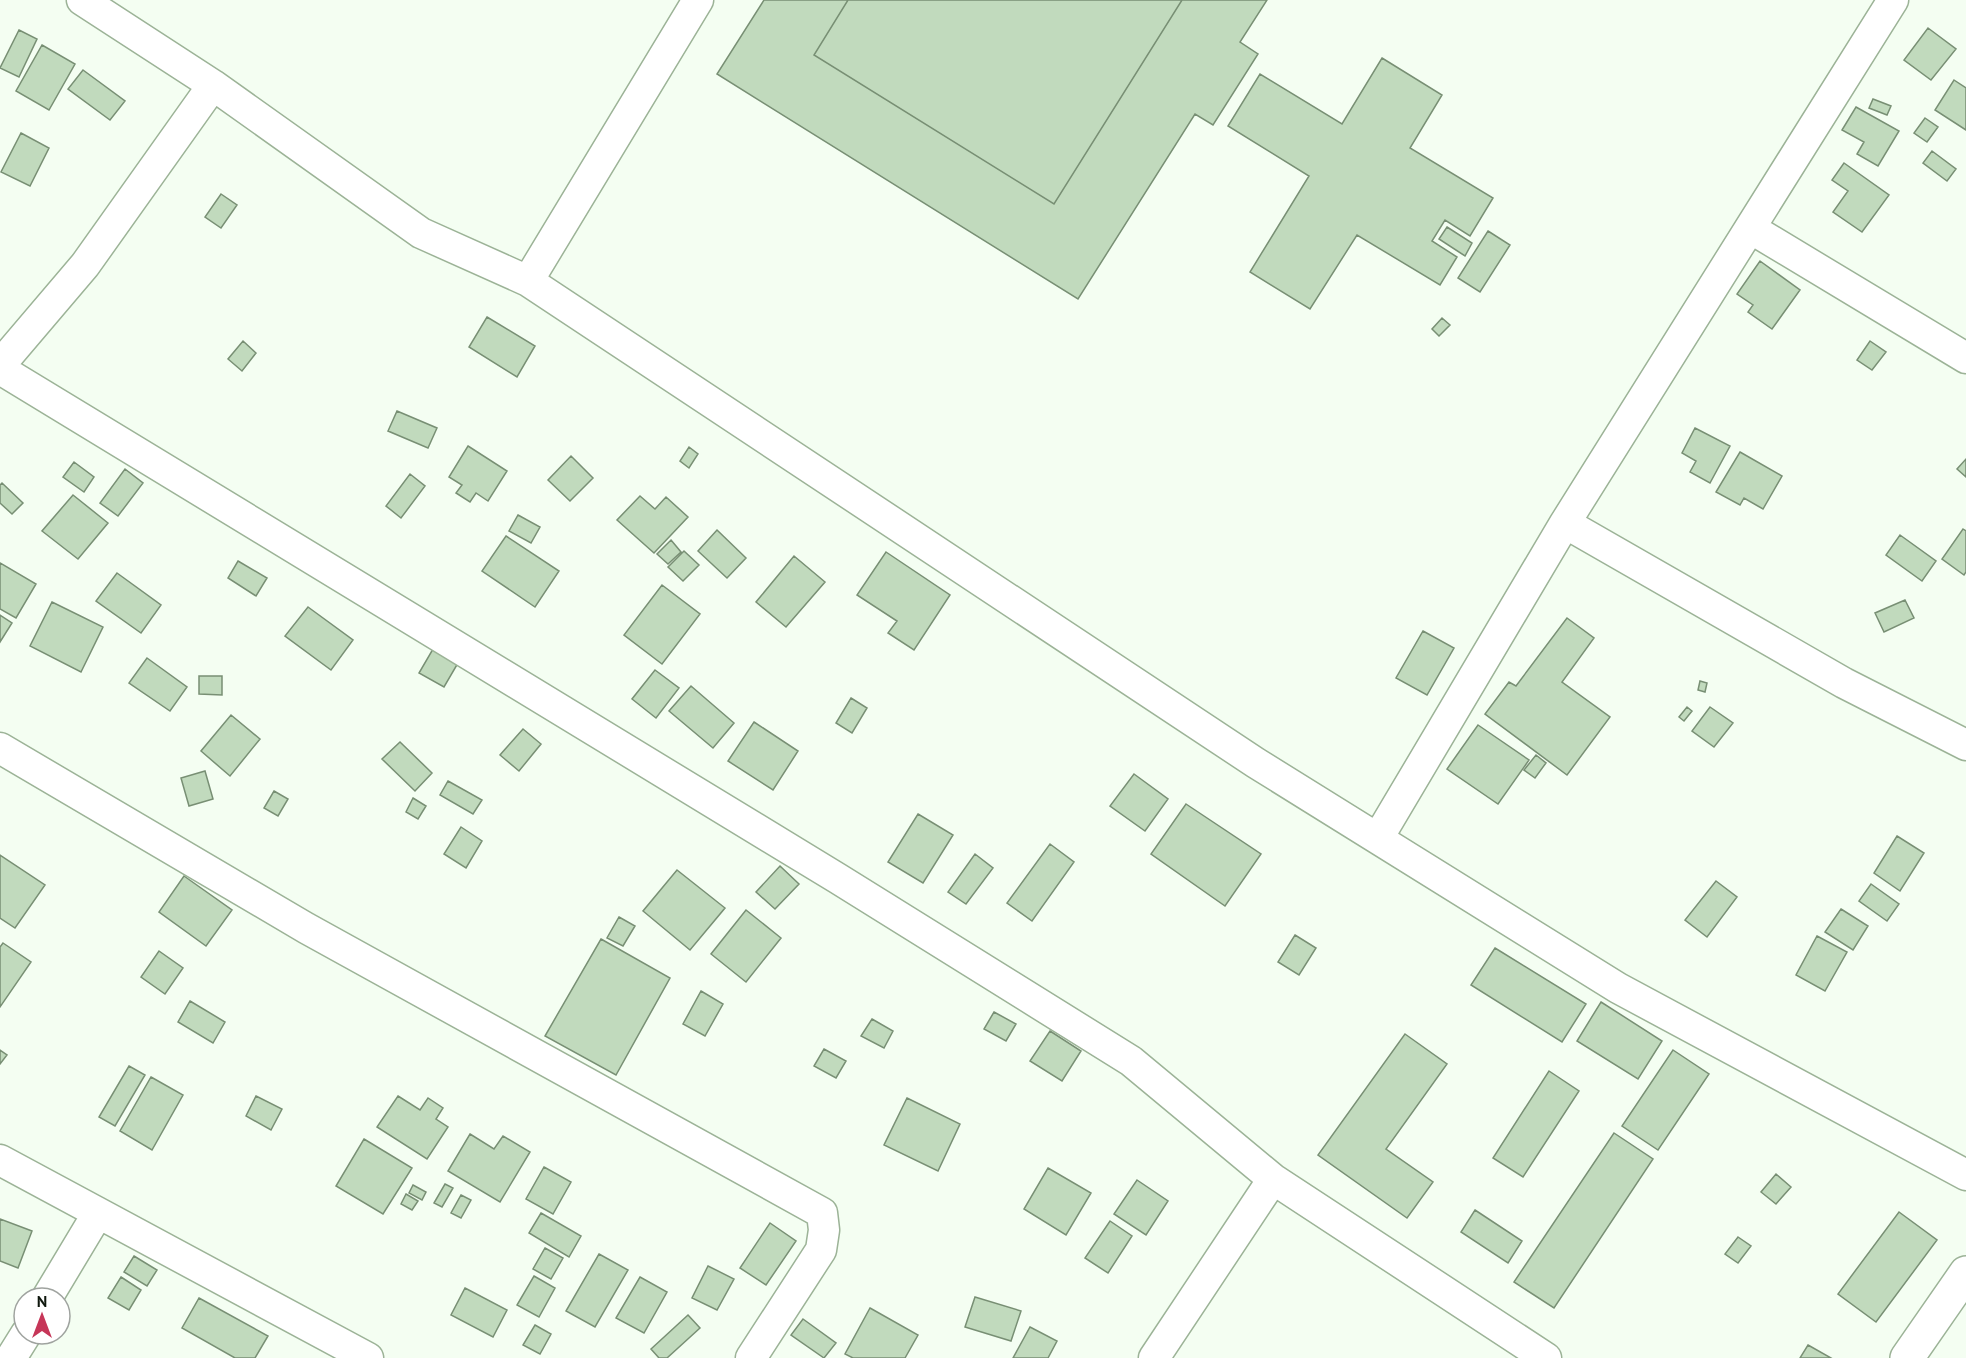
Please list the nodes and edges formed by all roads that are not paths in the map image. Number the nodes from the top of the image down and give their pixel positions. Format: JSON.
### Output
{"nodes":[{"id":1,"x":82,"y":0,"type":"edge"},
{"id":2,"x":698,"y":0,"type":"edge"},
{"id":3,"x":1893,"y":0,"type":"edge"},
{"id":4,"x":213,"y":85,"type":"junction"},
{"id":5,"x":1750,"y":228,"type":"junction"},
{"id":6,"x":528,"y":281,"type":"junction"},
{"id":7,"x":1966,"y":358,"type":"edge"},
{"id":8,"x":0,"y":367,"type":"edge"},
{"id":9,"x":1565,"y":523,"type":"junction"},
{"id":10,"x":1966,"y":745,"type":"edge"},
{"id":11,"x":0,"y":748,"type":"edge"},
{"id":12,"x":1378,"y":838,"type":"junction"},
{"id":13,"x":0,"y":1160,"type":"edge"},
{"id":14,"x":1966,"y":1175,"type":"edge"},
{"id":15,"x":1273,"y":1179,"type":"junction"},
{"id":16,"x":98,"y":1213,"type":"junction"},
{"id":17,"x":1966,"y":1273,"type":"edge"},
{"id":18,"x":54,"y":1286,"type":"edge"},
{"id":19,"x":322,"y":1348,"type":"edge"},
{"id":20,"x":368,"y":1358,"type":"edge"},
{"id":21,"x":751,"y":1358,"type":"edge"},
{"id":22,"x":1154,"y":1358,"type":"edge"},
{"id":23,"x":1546,"y":1358,"type":"edge"},
{"id":24,"x":1907,"y":1358,"type":"edge"}],
"edges":[{"from":1,"to":4,"type":"street"},
{"from":2,"to":6,"type":"street"},
{"from":3,"to":5,"type":"street"},
{"from":4,"to":6,"type":"street"},
{"from":4,"to":8,"type":"street"},
{"from":5,"to":7,"type":"street"},
{"from":5,"to":9,"type":"street"},
{"from":6,"to":12,"type":"street"},
{"from":8,"to":15,"type":"street"},
{"from":9,"to":10,"type":"street"},
{"from":9,"to":12,"type":"street"},
{"from":11,"to":21,"type":"street"},
{"from":12,"to":14,"type":"street"},
{"from":13,"to":16,"type":"street"},
{"from":15,"to":22,"type":"street"},
{"from":15,"to":23,"type":"street"},
{"from":16,"to":18,"type":"street"},
{"from":16,"to":19,"type":"street"},
{"from":17,"to":24,"type":"street"},
{"from":19,"to":20,"type":"street"}]}
